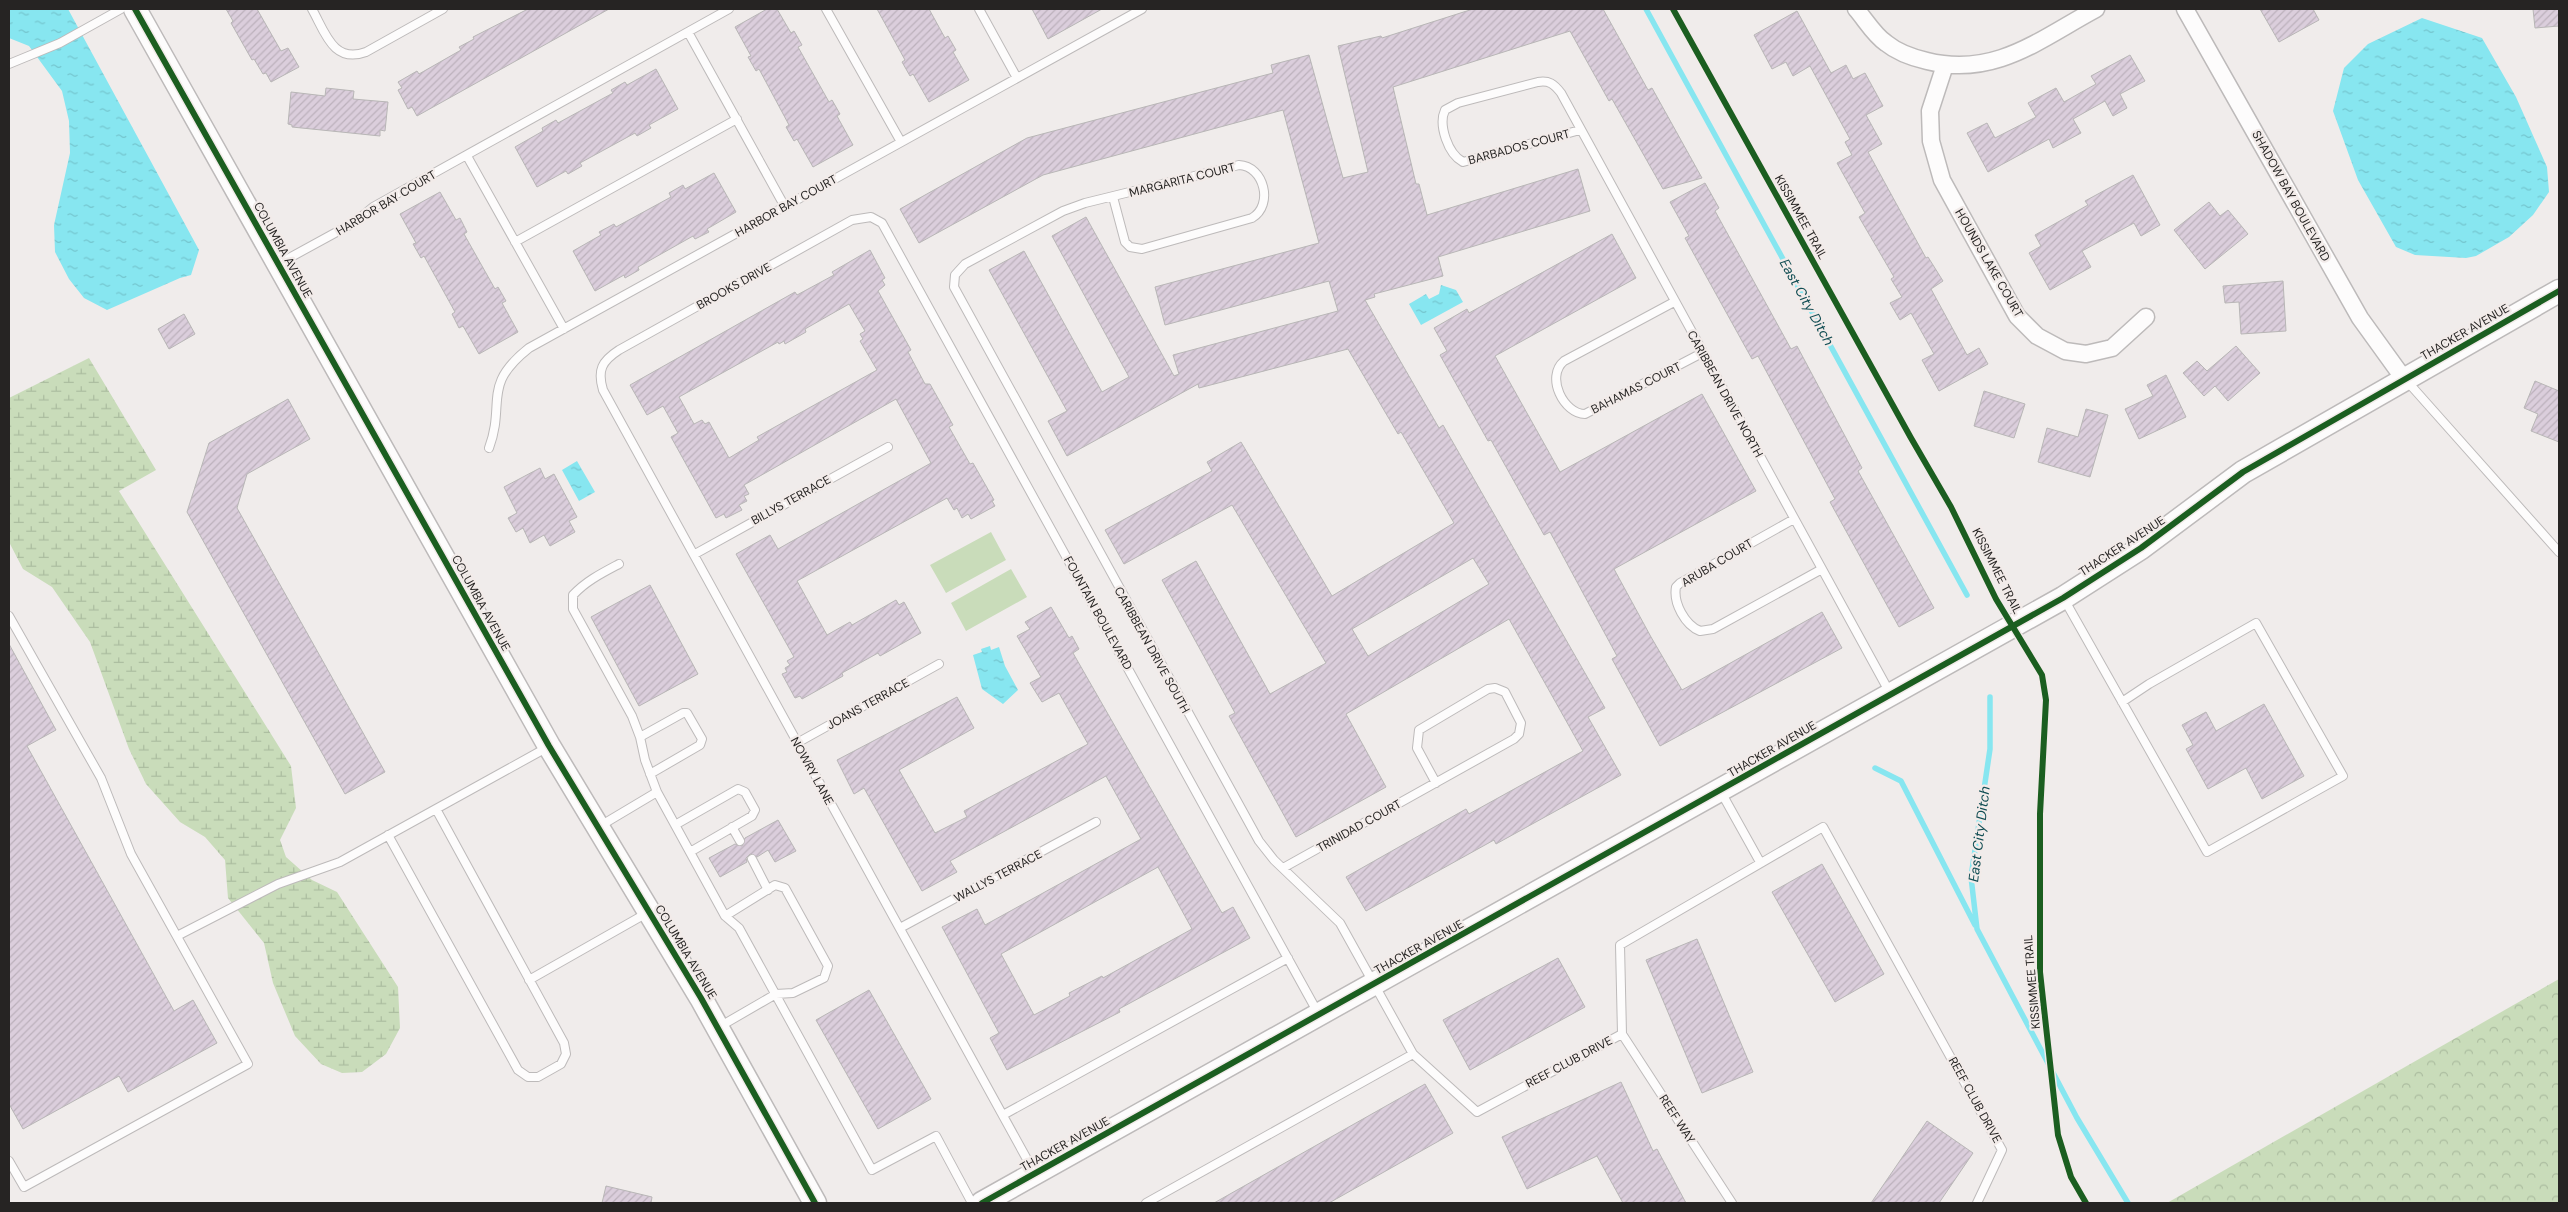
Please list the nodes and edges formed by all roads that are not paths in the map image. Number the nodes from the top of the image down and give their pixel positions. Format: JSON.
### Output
{"nodes":[{"id":1,"x":121,"y":9,"type":"edge"},
{"id":2,"x":135,"y":9,"type":"edge"},
{"id":3,"x":312,"y":9,"type":"edge"},
{"id":4,"x":443,"y":9,"type":"edge"},
{"id":5,"x":729,"y":9,"type":"edge"},
{"id":6,"x":826,"y":9,"type":"edge"},
{"id":7,"x":978,"y":9,"type":"edge"},
{"id":8,"x":1142,"y":9,"type":"edge"},
{"id":9,"x":1856,"y":9,"type":"edge"},
{"id":10,"x":2096,"y":9,"type":"edge"},
{"id":11,"x":2186,"y":9,"type":"edge"},
{"id":12,"x":688,"y":32,"type":"junction"},
{"id":13,"x":9,"y":64,"type":"edge"},
{"id":14,"x":1945,"y":66,"type":"junction"},
{"id":15,"x":1017,"y":78,"type":"junction"},
{"id":16,"x":1561,"y":93,"type":"joint"},
{"id":17,"x":737,"y":119,"type":"junction"},
{"id":18,"x":1580,"y":130,"type":"junction"},
{"id":19,"x":901,"y":142,"type":"junction"},
{"id":20,"x":467,"y":156,"type":"junction"},
{"id":21,"x":1113,"y":197,"type":"junction"},
{"id":22,"x":786,"y":207,"type":"junction"},
{"id":23,"x":872,"y":217,"type":"joint"},
{"id":24,"x":515,"y":242,"type":"junction"},
{"id":25,"x":278,"y":264,"type":"junction"},
{"id":26,"x":2559,"y":291,"type":"edge"},
{"id":27,"x":957,"y":295,"type":"joint"},
{"id":28,"x":1674,"y":302,"type":"junction"},
{"id":29,"x":2146,"y":317,"type":"dead end"},
{"id":30,"x":564,"y":329,"type":"junction"},
{"id":31,"x":1702,"y":353,"type":"junction"},
{"id":32,"x":601,"y":365,"type":"joint"},
{"id":33,"x":2404,"y":379,"type":"junction"},
{"id":34,"x":888,"y":446,"type":"dead end"},
{"id":35,"x":489,"y":448,"type":"dead end"},
{"id":36,"x":1794,"y":519,"type":"junction"},
{"id":37,"x":2559,"y":552,"type":"edge"},
{"id":38,"x":695,"y":554,"type":"junction"},
{"id":39,"x":619,"y":564,"type":"dead end"},
{"id":40,"x":1822,"y":569,"type":"junction"},
{"id":41,"x":2063,"y":598,"type":"junction"},
{"id":42,"x":9,"y":616,"type":"edge"},
{"id":43,"x":939,"y":664,"type":"dead end"},
{"id":44,"x":1890,"y":695,"type":"junction"},
{"id":45,"x":2122,"y":702,"type":"junction"},
{"id":46,"x":640,"y":737,"type":"junction"},
{"id":47,"x":797,"y":743,"type":"junction"},
{"id":48,"x":549,"y":746,"type":"junction"},
{"id":49,"x":650,"y":774,"type":"junction"},
{"id":50,"x":1436,"y":783,"type":"junction"},
{"id":51,"x":1720,"y":791,"type":"junction"},
{"id":52,"x":657,"y":792,"type":"junction"},
{"id":53,"x":436,"y":809,"type":"junction"},
{"id":54,"x":1096,"y":822,"type":"dead end"},
{"id":55,"x":675,"y":825,"type":"junction"},
{"id":56,"x":732,"y":827,"type":"junction"},
{"id":57,"x":598,"y":828,"type":"junction"},
{"id":58,"x":388,"y":835,"type":"junction"},
{"id":59,"x":740,"y":841,"type":"dead end"},
{"id":60,"x":690,"y":852,"type":"junction"},
{"id":61,"x":752,"y":860,"type":"dead end"},
{"id":62,"x":1760,"y":862,"type":"junction"},
{"id":63,"x":1283,"y":868,"type":"junction"},
{"id":64,"x":768,"y":890,"type":"junction"},
{"id":65,"x":649,"y":912,"type":"junction"},
{"id":66,"x":725,"y":916,"type":"junction"},
{"id":67,"x":900,"y":928,"type":"junction"},
{"id":68,"x":177,"y":936,"type":"junction"},
{"id":69,"x":1288,"y":958,"type":"junction"},
{"id":70,"x":529,"y":980,"type":"junction"},
{"id":71,"x":1375,"y":985,"type":"junction"},
{"id":72,"x":776,"y":994,"type":"junction"},
{"id":73,"x":1319,"y":1015,"type":"junction"},
{"id":74,"x":718,"y":1028,"type":"junction"},
{"id":75,"x":1622,"y":1034,"type":"junction"},
{"id":76,"x":1412,"y":1054,"type":"junction"},
{"id":77,"x":1003,"y":1115,"type":"junction"},
{"id":78,"x":9,"y":1163,"type":"edge"},
{"id":79,"x":1035,"y":1174,"type":"junction"},
{"id":80,"x":815,"y":1203,"type":"edge"},
{"id":81,"x":972,"y":1203,"type":"edge"},
{"id":82,"x":982,"y":1203,"type":"edge"},
{"id":83,"x":1146,"y":1203,"type":"edge"},
{"id":84,"x":1732,"y":1203,"type":"edge"},
{"id":85,"x":1977,"y":1203,"type":"edge"}],
"edges":[{"from":1,"to":13,"type":"lane"},
{"from":2,"to":25,"type":"street","name":"COLUMBIA AVENUE"},
{"from":3,"to":4,"type":"lane"},
{"from":5,"to":12,"type":"lane","name":"HARBOR BAY COURT"},
{"from":6,"to":19,"type":"lane"},
{"from":7,"to":15,"type":"lane"},
{"from":8,"to":15,"type":"lane","name":"HARBOR BAY COURT"},
{"from":9,"to":14,"type":"street"},
{"from":10,"to":14,"type":"street"},
{"from":11,"to":33,"type":"street","name":"SHADOW BAY BOULEVARD"},
{"from":12,"to":17,"type":"lane"},
{"from":12,"to":20,"type":"lane","name":"HARBOR BAY COURT"},
{"from":14,"to":29,"type":"street","name":"HOUNDS LAKE COURT"},
{"from":15,"to":19,"type":"lane","name":"HARBOR BAY COURT"},
{"from":16,"to":18,"type":"lane","name":"CARIBBEAN DRIVE NORTH"},
{"from":16,"to":18,"type":"lane","name":"BARBADOS COURT"},
{"from":17,"to":22,"type":"lane"},
{"from":17,"to":24,"type":"lane"},
{"from":18,"to":28,"type":"lane","name":"CARIBBEAN DRIVE NORTH"},
{"from":19,"to":22,"type":"lane","name":"HARBOR BAY COURT"},
{"from":20,"to":24,"type":"lane"},
{"from":20,"to":25,"type":"lane","name":"HARBOR BAY COURT"},
{"from":21,"to":21,"type":"lane","name":"MARGARITA COURT"},
{"from":21,"to":27,"type":"lane","name":"MARGARITA COURT"},
{"from":22,"to":30,"type":"lane","name":"HARBOR BAY COURT"},
{"from":23,"to":32,"type":"lane","name":"BROOKS DRIVE"},
{"from":23,"to":69,"type":"lane","name":"FOUNTAIN BOULEVARD"},
{"from":24,"to":30,"type":"lane"},
{"from":25,"to":48,"type":"street","name":"COLUMBIA AVENUE"},
{"from":26,"to":33,"type":"street","name":"THACKER AVENUE"},
{"from":27,"to":63,"type":"lane","name":"CARIBBEAN DRIVE SOUTH"},
{"from":28,"to":31,"type":"lane","name":"CARIBBEAN DRIVE NORTH"},
{"from":28,"to":31,"type":"lane","name":"BAHAMAS COURT"},
{"from":30,"to":35,"type":"lane","name":"HARBOR BAY COURT"},
{"from":31,"to":36,"type":"lane","name":"CARIBBEAN DRIVE NORTH"},
{"from":32,"to":38,"type":"lane","name":"NOWRY LANE"},
{"from":33,"to":37,"type":"lane"},
{"from":33,"to":41,"type":"street","name":"THACKER AVENUE"},
{"from":34,"to":38,"type":"lane","name":"BILLYS TERRACE"},
{"from":36,"to":40,"type":"lane","name":"CARIBBEAN DRIVE NORTH"},
{"from":36,"to":40,"type":"lane","name":"ARUBA COURT"},
{"from":38,"to":47,"type":"lane","name":"NOWRY LANE"},
{"from":39,"to":46,"type":"lane"},
{"from":40,"to":44,"type":"lane","name":"CARIBBEAN DRIVE NORTH"},
{"from":41,"to":44,"type":"street","name":"THACKER AVENUE"},
{"from":41,"to":45,"type":"lane"},
{"from":42,"to":68,"type":"lane"},
{"from":43,"to":47,"type":"lane","name":"JOANS TERRACE"},
{"from":44,"to":51,"type":"street","name":"THACKER AVENUE"},
{"from":45,"to":45,"type":"lane"},
{"from":46,"to":49,"type":"lane"},
{"from":46,"to":49,"type":"lane"},
{"from":47,"to":67,"type":"lane","name":"NOWRY LANE"},
{"from":48,"to":53,"type":"lane"},
{"from":48,"to":57,"type":"street","name":"COLUMBIA AVENUE"},
{"from":49,"to":52,"type":"lane"},
{"from":50,"to":50,"type":"lane","name":"TRINIDAD COURT"},
{"from":50,"to":63,"type":"lane","name":"TRINIDAD COURT"},
{"from":51,"to":62,"type":"lane"},
{"from":51,"to":71,"type":"street","name":"THACKER AVENUE"},
{"from":52,"to":55,"type":"lane"},
{"from":52,"to":57,"type":"lane"},
{"from":53,"to":58,"type":"lane"},
{"from":53,"to":70,"type":"lane"},
{"from":54,"to":67,"type":"lane","name":"WALLYS TERRACE"},
{"from":55,"to":56,"type":"lane"},
{"from":55,"to":60,"type":"lane"},
{"from":56,"to":59,"type":"lane"},
{"from":56,"to":60,"type":"lane"},
{"from":57,"to":65,"type":"street","name":"COLUMBIA AVENUE"},
{"from":58,"to":68,"type":"lane"},
{"from":58,"to":70,"type":"lane"},
{"from":60,"to":66,"type":"lane"},
{"from":61,"to":64,"type":"lane"},
{"from":62,"to":75,"type":"lane","name":"REEF CLUB DRIVE"},
{"from":62,"to":85,"type":"lane","name":"REEF CLUB DRIVE"},
{"from":63,"to":71,"type":"lane","name":"CARIBBEAN DRIVE SOUTH"},
{"from":64,"to":66,"type":"lane"},
{"from":64,"to":72,"type":"lane"},
{"from":65,"to":70,"type":"lane"},
{"from":65,"to":74,"type":"street","name":"COLUMBIA AVENUE"},
{"from":66,"to":72,"type":"lane"},
{"from":67,"to":77,"type":"lane","name":"NOWRY LANE"},
{"from":68,"to":78,"type":"lane"},
{"from":69,"to":73,"type":"lane","name":"FOUNTAIN BOULEVARD"},
{"from":69,"to":77,"type":"lane"},
{"from":71,"to":73,"type":"street","name":"THACKER AVENUE"},
{"from":71,"to":76,"type":"lane","name":"REEF CLUB DRIVE"},
{"from":72,"to":74,"type":"lane"},
{"from":72,"to":81,"type":"lane"},
{"from":73,"to":79,"type":"street","name":"THACKER AVENUE"},
{"from":74,"to":80,"type":"street","name":"COLUMBIA AVENUE"},
{"from":75,"to":76,"type":"lane","name":"REEF CLUB DRIVE"},
{"from":75,"to":84,"type":"lane","name":"REEF WAY"},
{"from":76,"to":83,"type":"lane"},
{"from":77,"to":79,"type":"lane","name":"NOWRY LANE"},
{"from":79,"to":82,"type":"street","name":"THACKER AVENUE"}]}
